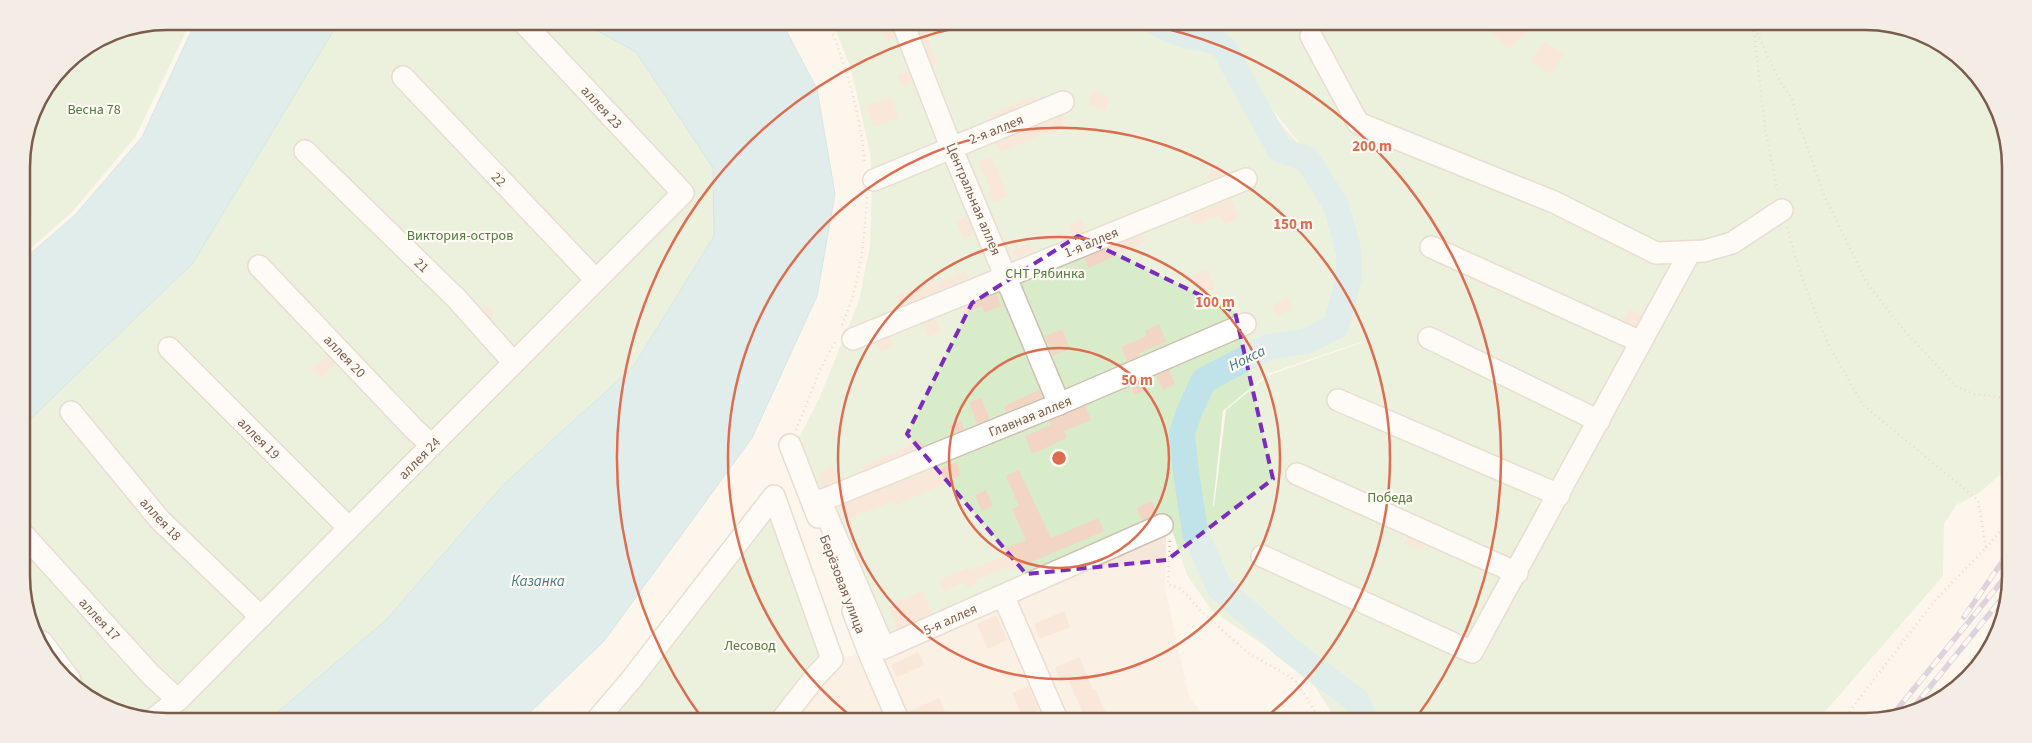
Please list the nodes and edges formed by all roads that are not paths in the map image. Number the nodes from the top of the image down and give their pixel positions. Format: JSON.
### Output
{"nodes":[{"id":1,"x":530,"y":30,"type":"edge"},
{"id":2,"x":906,"y":30,"type":"edge"},
{"id":3,"x":1311,"y":36,"type":"dead end"},
{"id":4,"x":403,"y":77,"type":"dead end"},
{"id":5,"x":1063,"y":102,"type":"dead end"},
{"id":6,"x":951,"y":147,"type":"junction"},
{"id":7,"x":305,"y":152,"type":"dead end"},
{"id":8,"x":1246,"y":179,"type":"dead end"},
{"id":9,"x":869,"y":180,"type":"road end"},
{"id":10,"x":683,"y":193,"type":"joint"},
{"id":11,"x":1782,"y":210,"type":"road end"},
{"id":12,"x":1431,"y":247,"type":"dead end"},
{"id":13,"x":1690,"y":252,"type":"junction"},
{"id":14,"x":259,"y":266,"type":"dead end"},
{"id":15,"x":1006,"y":277,"type":"junction"},
{"id":16,"x":596,"y":280,"type":"junction"},
{"id":17,"x":1245,"y":324,"type":"dead end"},
{"id":18,"x":844,"y":334,"type":"road end"},
{"id":19,"x":1429,"y":338,"type":"dead end"},
{"id":20,"x":1641,"y":342,"type":"junction"},
{"id":21,"x":169,"y":348,"type":"dead end"},
{"id":22,"x":514,"y":363,"type":"junction"},
{"id":23,"x":1338,"y":400,"type":"dead end"},
{"id":24,"x":1059,"y":404,"type":"junction"},
{"id":25,"x":71,"y":412,"type":"dead end"},
{"id":26,"x":1599,"y":421,"type":"junction"},
{"id":27,"x":432,"y":445,"type":"junction"},
{"id":28,"x":790,"y":445,"type":"road end"},
{"id":29,"x":1297,"y":474,"type":"dead end"},
{"id":30,"x":1559,"y":495,"type":"junction"},
{"id":31,"x":817,"y":502,"type":"junction"},
{"id":32,"x":349,"y":528,"type":"junction"},
{"id":33,"x":1166,"y":528,"type":"road end"},
{"id":34,"x":30,"y":543,"type":"edge"},
{"id":35,"x":1262,"y":556,"type":"dead end"},
{"id":36,"x":1517,"y":573,"type":"junction"},
{"id":37,"x":1006,"y":602,"type":"dead end"},
{"id":38,"x":261,"y":617,"type":"junction"},
{"id":39,"x":178,"y":700,"type":"junction"},
{"id":40,"x":162,"y":713,"type":"edge"},
{"id":41,"x":603,"y":713,"type":"edge"},
{"id":42,"x":787,"y":713,"type":"edge"},
{"id":43,"x":895,"y":713,"type":"edge"},
{"id":44,"x":1054,"y":713,"type":"edge"}],
"edges":[{"from":1,"to":10,"type":"street","name":"аллея 23"},
{"from":2,"to":6,"type":"street","name":"Центральная аллея"},
{"from":3,"to":13,"type":"street"},
{"from":4,"to":16,"type":"street","name":"22"},
{"from":5,"to":6,"type":"street","name":"2-я аллея"},
{"from":6,"to":9,"type":"street","name":"2-я аллея"},
{"from":6,"to":15,"type":"street","name":"Центральная аллея"},
{"from":7,"to":22,"type":"street","name":"21"},
{"from":8,"to":15,"type":"street","name":"1-я аллея"},
{"from":10,"to":16,"type":"street","name":"аллея 24"},
{"from":11,"to":13,"type":"street"},
{"from":12,"to":20,"type":"street"},
{"from":13,"to":20,"type":"street"},
{"from":14,"to":27,"type":"street","name":"аллея 20"},
{"from":15,"to":18,"type":"street","name":"1-я аллея"},
{"from":15,"to":24,"type":"street","name":"Центральная аллея"},
{"from":16,"to":22,"type":"street","name":"аллея 24"},
{"from":17,"to":24,"type":"street","name":"Главная аллея"},
{"from":19,"to":26,"type":"street"},
{"from":20,"to":26,"type":"street"},
{"from":21,"to":32,"type":"street","name":"аллея 19"},
{"from":22,"to":27,"type":"street","name":"аллея 24"},
{"from":23,"to":30,"type":"street"},
{"from":24,"to":31,"type":"street","name":"Главная аллея"},
{"from":25,"to":38,"type":"street","name":"аллея 18"},
{"from":26,"to":30,"type":"street"},
{"from":27,"to":32,"type":"street","name":"аллея 24"},
{"from":28,"to":31,"type":"street","name":"Берёзовая улица"},
{"from":29,"to":36,"type":"street"},
{"from":30,"to":36,"type":"street"},
{"from":31,"to":33,"type":"street","name":"5-я аллея"},
{"from":31,"to":43,"type":"street","name":"Берёзовая улица"},
{"from":32,"to":38,"type":"street","name":"аллея 24"},
{"from":34,"to":39,"type":"street","name":"аллея 17"},
{"from":35,"to":36,"type":"street"},
{"from":37,"to":44,"type":"street"},
{"from":38,"to":39,"type":"street","name":"аллея 24"},
{"from":39,"to":40,"type":"street","name":"аллея 24"},
{"from":41,"to":42,"type":"street"}]}
